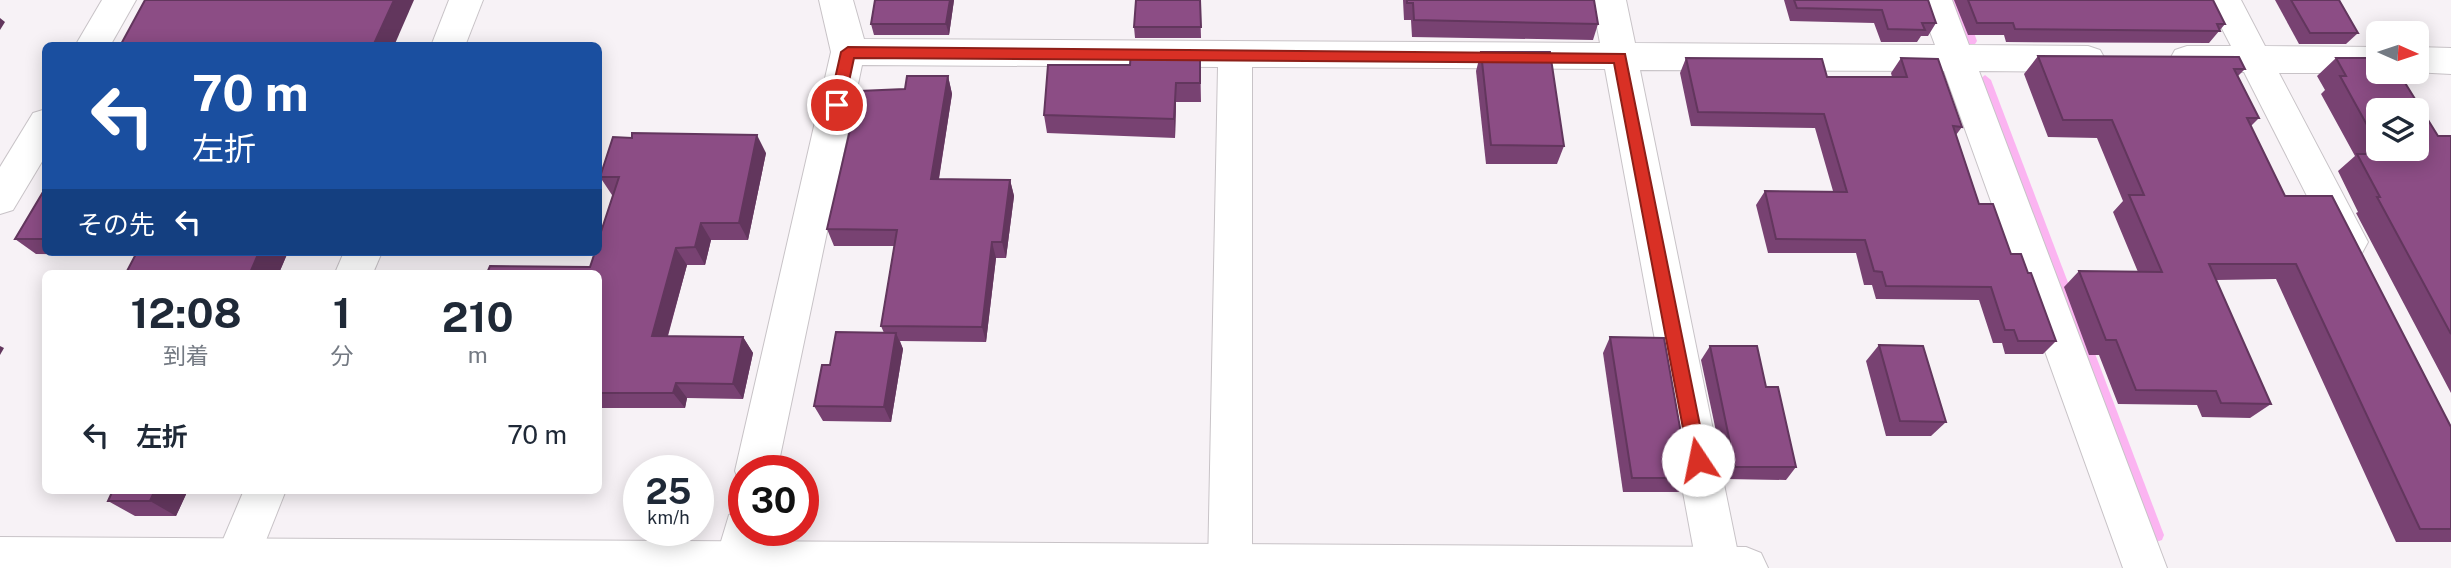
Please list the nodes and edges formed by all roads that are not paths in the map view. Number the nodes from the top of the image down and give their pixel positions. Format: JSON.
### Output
{"nodes":[{"id":1,"x":119,"y":0,"type":"edge"},
{"id":2,"x":466,"y":0,"type":"edge"},
{"id":3,"x":835,"y":0,"type":"edge"},
{"id":4,"x":1609,"y":0,"type":"edge"},
{"id":5,"x":1935,"y":0,"type":"edge"},
{"id":6,"x":2224,"y":0,"type":"edge"},
{"id":7,"x":94,"y":42,"type":"edge"},
{"id":8,"x":450,"y":42,"type":"edge"},
{"id":9,"x":848,"y":52,"type":"junction"},
{"id":10,"x":1235,"y":54,"type":"junction"},
{"id":11,"x":1620,"y":58,"type":"junction"},
{"id":12,"x":1956,"y":59,"type":"junction"},
{"id":13,"x":2120,"y":59,"type":"edge"},
{"id":14,"x":2161,"y":59,"type":"edge"},
{"id":15,"x":2256,"y":60,"type":"junction"},
{"id":16,"x":2366,"y":60,"type":"edge"},
{"id":17,"x":2429,"y":60,"type":"edge"},
{"id":18,"x":2451,"y":61,"type":"edge"},
{"id":19,"x":42,"y":130,"type":"edge"},
{"id":20,"x":0,"y":199,"type":"edge"},
{"id":21,"x":2363,"y":268,"type":"edge"},
{"id":22,"x":760,"y":455,"type":"edge"},
{"id":23,"x":263,"y":494,"type":"edge"},
{"id":24,"x":738,"y":553,"type":"edge"},
{"id":25,"x":0,"y":558,"type":"edge"},
{"id":26,"x":234,"y":564,"type":"edge"},
{"id":27,"x":1230,"y":566,"type":"edge"},
{"id":28,"x":1719,"y":568,"type":"edge"},
{"id":29,"x":1746,"y":568,"type":"edge"},
{"id":30,"x":2145,"y":568,"type":"edge"}],
"edges":[{"from":1,"to":7,"type":"street"},
{"from":2,"to":8,"type":"street"},
{"from":3,"to":9,"type":"street"},
{"from":4,"to":11,"type":"street"},
{"from":5,"to":12,"type":"street"},
{"from":6,"to":15,"type":"street"},
{"from":9,"to":10,"type":"street"},
{"from":9,"to":22,"type":"street"},
{"from":10,"to":11,"type":"street"},
{"from":10,"to":27,"type":"street"},
{"from":11,"to":12,"type":"street"},
{"from":11,"to":28,"type":"street"},
{"from":12,"to":13,"type":"street"},
{"from":12,"to":30,"type":"street"},
{"from":14,"to":15,"type":"street"},
{"from":15,"to":16,"type":"street"},
{"from":15,"to":21,"type":"street"},
{"from":17,"to":18,"type":"street"},
{"from":19,"to":20,"type":"street"},
{"from":23,"to":26,"type":"street"},
{"from":24,"to":26,"type":"street"},
{"from":24,"to":27,"type":"street"},
{"from":25,"to":26,"type":"street"},
{"from":27,"to":28,"type":"street"},
{"from":28,"to":29,"type":"street"}]}
